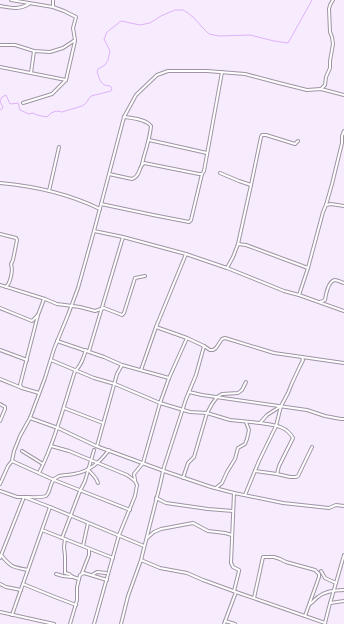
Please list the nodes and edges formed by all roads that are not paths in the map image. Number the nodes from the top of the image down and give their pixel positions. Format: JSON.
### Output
{"nodes":[{"id":1,"x":11,"y":0,"type":"edge"},
{"id":2,"x":53,"y":0,"type":"edge"},
{"id":3,"x":333,"y":0,"type":"edge"},
{"id":4,"x":29,"y":4,"type":"junction"},
{"id":5,"x":0,"y":6,"type":"edge"},
{"id":6,"x":53,"y":7,"type":"junction"},
{"id":7,"x":75,"y":40,"type":"junction"},
{"id":8,"x":0,"y":45,"type":"edge"},
{"id":9,"x":34,"y":51,"type":"junction"},
{"id":10,"x":0,"y":67,"type":"edge"},
{"id":11,"x":222,"y":72,"type":"junction"},
{"id":12,"x":31,"y":73,"type":"junction"},
{"id":13,"x":66,"y":80,"type":"junction"},
{"id":14,"x":321,"y":89,"type":"junction"},
{"id":15,"x":344,"y":95,"type":"edge"},
{"id":16,"x":23,"y":103,"type":"dead end"},
{"id":17,"x":124,"y":117,"type":"junction"},
{"id":18,"x":344,"y":131,"type":"edge"},
{"id":19,"x":149,"y":140,"type":"junction"},
{"id":20,"x":298,"y":141,"type":"dead end"},
{"id":21,"x":59,"y":147,"type":"dead end"},
{"id":22,"x":207,"y":152,"type":"junction"},
{"id":23,"x":141,"y":164,"type":"junction"},
{"id":24,"x":220,"y":173,"type":"dead end"},
{"id":25,"x":109,"y":174,"type":"junction"},
{"id":26,"x":202,"y":174,"type":"junction"},
{"id":27,"x":0,"y":183,"type":"edge"},
{"id":28,"x":252,"y":185,"type":"junction"},
{"id":29,"x":48,"y":191,"type":"junction"},
{"id":30,"x":101,"y":204,"type":"junction"},
{"id":31,"x":326,"y":205,"type":"junction"},
{"id":32,"x":344,"y":206,"type":"edge"},
{"id":33,"x":100,"y":209,"type":"junction"},
{"id":34,"x":94,"y":231,"type":"junction"},
{"id":35,"x":0,"y":234,"type":"edge"},
{"id":36,"x":123,"y":237,"type":"junction"},
{"id":37,"x":238,"y":244,"type":"junction"},
{"id":38,"x":186,"y":254,"type":"junction"},
{"id":39,"x":227,"y":268,"type":"junction"},
{"id":40,"x":308,"y":268,"type":"junction"},
{"id":41,"x":145,"y":276,"type":"dead end"},
{"id":42,"x":344,"y":283,"type":"edge"},
{"id":43,"x":0,"y":285,"type":"edge"},
{"id":44,"x":6,"y":287,"type":"junction"},
{"id":45,"x":299,"y":295,"type":"junction"},
{"id":46,"x":45,"y":299,"type":"junction"},
{"id":47,"x":319,"y":302,"type":"junction"},
{"id":48,"x":71,"y":306,"type":"junction"},
{"id":49,"x":0,"y":308,"type":"edge"},
{"id":50,"x":101,"y":309,"type":"junction"},
{"id":51,"x":344,"y":311,"type":"edge"},
{"id":52,"x":38,"y":315,"type":"junction"},
{"id":53,"x":156,"y":327,"type":"junction"},
{"id":54,"x":187,"y":338,"type":"junction"},
{"id":55,"x":57,"y":341,"type":"junction"},
{"id":56,"x":204,"y":346,"type":"junction"},
{"id":57,"x":0,"y":350,"type":"edge"},
{"id":58,"x":88,"y":351,"type":"junction"},
{"id":59,"x":302,"y":357,"type":"junction"},
{"id":60,"x":27,"y":360,"type":"junction"},
{"id":61,"x":50,"y":360,"type":"junction"},
{"id":62,"x":344,"y":363,"type":"edge"},
{"id":63,"x":122,"y":365,"type":"junction"},
{"id":64,"x":75,"y":370,"type":"junction"},
{"id":65,"x":141,"y":370,"type":"junction"},
{"id":66,"x":169,"y":378,"type":"junction"},
{"id":67,"x":0,"y":379,"type":"edge"},
{"id":68,"x":246,"y":382,"type":"dead end"},
{"id":69,"x":115,"y":384,"type":"junction"},
{"id":70,"x":22,"y":388,"type":"junction"},
{"id":71,"x":189,"y":392,"type":"junction"},
{"id":72,"x":39,"y":393,"type":"junction"},
{"id":73,"x":217,"y":397,"type":"junction"},
{"id":74,"x":160,"y":403,"type":"junction"},
{"id":75,"x":0,"y":404,"type":"edge"},
{"id":76,"x":281,"y":406,"type":"junction"},
{"id":77,"x":64,"y":408,"type":"junction"},
{"id":78,"x":182,"y":409,"type":"junction"},
{"id":79,"x":207,"y":413,"type":"junction"},
{"id":80,"x":30,"y":418,"type":"junction"},
{"id":81,"x":344,"y":419,"type":"edge"},
{"id":82,"x":0,"y":422,"type":"edge"},
{"id":83,"x":246,"y":422,"type":"junction"},
{"id":84,"x":103,"y":423,"type":"junction"},
{"id":85,"x":260,"y":423,"type":"junction"},
{"id":86,"x":276,"y":426,"type":"junction"},
{"id":87,"x":58,"y":428,"type":"junction"},
{"id":88,"x":51,"y":446,"type":"junction"},
{"id":89,"x":96,"y":446,"type":"junction"},
{"id":90,"x":312,"y":446,"type":"dead end"},
{"id":91,"x":94,"y":450,"type":"dead end"},
{"id":92,"x":109,"y":450,"type":"junction"},
{"id":93,"x":22,"y":451,"type":"dead end"},
{"id":94,"x":90,"y":460,"type":"junction"},
{"id":95,"x":12,"y":461,"type":"junction"},
{"id":96,"x":97,"y":463,"type":"junction"},
{"id":97,"x":143,"y":463,"type":"junction"},
{"id":98,"x":44,"y":464,"type":"junction"},
{"id":99,"x":88,"y":469,"type":"junction"},
{"id":100,"x":164,"y":471,"type":"junction"},
{"id":101,"x":255,"y":472,"type":"junction"},
{"id":102,"x":39,"y":474,"type":"junction"},
{"id":103,"x":134,"y":474,"type":"junction"},
{"id":104,"x":277,"y":474,"type":"junction"},
{"id":105,"x":130,"y":477,"type":"junction"},
{"id":106,"x":183,"y":478,"type":"junction"},
{"id":107,"x":54,"y":480,"type":"junction"},
{"id":108,"x":135,"y":481,"type":"junction"},
{"id":109,"x":98,"y":483,"type":"dead end"},
{"id":110,"x":0,"y":484,"type":"edge"},
{"id":111,"x":216,"y":488,"type":"junction"},
{"id":112,"x":0,"y":491,"type":"edge"},
{"id":113,"x":80,"y":491,"type":"junction"},
{"id":114,"x":234,"y":493,"type":"junction"},
{"id":115,"x":244,"y":495,"type":"junction"},
{"id":116,"x":24,"y":497,"type":"junction"},
{"id":117,"x":156,"y":498,"type":"junction"},
{"id":118,"x":344,"y":506,"type":"edge"},
{"id":119,"x":50,"y":507,"type":"junction"},
{"id":120,"x":130,"y":510,"type":"junction"},
{"id":121,"x":232,"y":510,"type":"junction"},
{"id":122,"x":70,"y":515,"type":"junction"},
{"id":123,"x":88,"y":523,"type":"junction"},
{"id":124,"x":42,"y":530,"type":"junction"},
{"id":125,"x":119,"y":535,"type":"junction"},
{"id":126,"x":232,"y":535,"type":"junction"},
{"id":127,"x":63,"y":539,"type":"junction"},
{"id":128,"x":146,"y":539,"type":"junction"},
{"id":129,"x":83,"y":546,"type":"junction"},
{"id":130,"x":144,"y":546,"type":"junction"},
{"id":131,"x":1,"y":550,"type":"edge"},
{"id":132,"x":89,"y":550,"type":"dead end"},
{"id":133,"x":344,"y":555,"type":"edge"},
{"id":134,"x":1,"y":556,"type":"edge"},
{"id":135,"x":113,"y":558,"type":"junction"},
{"id":136,"x":141,"y":560,"type":"junction"},
{"id":137,"x":28,"y":570,"type":"junction"},
{"id":138,"x":321,"y":571,"type":"dead end"},
{"id":139,"x":82,"y":573,"type":"junction"},
{"id":140,"x":106,"y":573,"type":"dead end"},
{"id":141,"x":56,"y":574,"type":"dead end"},
{"id":142,"x":92,"y":575,"type":"junction"},
{"id":143,"x":73,"y":578,"type":"junction"},
{"id":144,"x":79,"y":579,"type":"junction"},
{"id":145,"x":107,"y":580,"type":"junction"},
{"id":146,"x":336,"y":583,"type":"junction"},
{"id":147,"x":0,"y":584,"type":"edge"},
{"id":148,"x":23,"y":584,"type":"junction"},
{"id":149,"x":21,"y":590,"type":"junction"},
{"id":150,"x":344,"y":590,"type":"edge"},
{"id":151,"x":333,"y":591,"type":"junction"},
{"id":152,"x":235,"y":592,"type":"junction"},
{"id":153,"x":254,"y":598,"type":"junction"},
{"id":154,"x":344,"y":602,"type":"edge"},
{"id":155,"x":330,"y":603,"type":"junction"},
{"id":156,"x":76,"y":604,"type":"junction"},
{"id":157,"x":309,"y":605,"type":"junction"},
{"id":158,"x":0,"y":612,"type":"edge"},
{"id":159,"x":12,"y":615,"type":"junction"},
{"id":160,"x":305,"y":616,"type":"junction"},
{"id":161,"x":224,"y":623,"type":"edge"},
{"id":162,"x":325,"y":623,"type":"edge"},
{"id":163,"x":54,"y":624,"type":"edge"},
{"id":164,"x":70,"y":624,"type":"edge"},
{"id":165,"x":94,"y":624,"type":"edge"},
{"id":166,"x":121,"y":624,"type":"edge"},
{"id":167,"x":235,"y":624,"type":"edge"}],
"edges":[{"from":1,"to":4,"type":"street"},
{"from":2,"to":6,"type":"street"},
{"from":3,"to":14,"type":"street"},
{"from":4,"to":5,"type":"street"},
{"from":4,"to":6,"type":"street"},
{"from":6,"to":7,"type":"street"},
{"from":7,"to":9,"type":"street"},
{"from":7,"to":13,"type":"street"},
{"from":8,"to":9,"type":"street"},
{"from":9,"to":12,"type":"street"},
{"from":10,"to":12,"type":"street"},
{"from":11,"to":14,"type":"street"},
{"from":11,"to":17,"type":"street"},
{"from":11,"to":22,"type":"street"},
{"from":12,"to":13,"type":"street"},
{"from":13,"to":16,"type":"street"},
{"from":14,"to":15,"type":"street"},
{"from":17,"to":19,"type":"street"},
{"from":17,"to":25,"type":"street"},
{"from":18,"to":31,"type":"street"},
{"from":19,"to":22,"type":"street"},
{"from":19,"to":23,"type":"street"},
{"from":20,"to":28,"type":"street"},
{"from":21,"to":29,"type":"street"},
{"from":22,"to":26,"type":"street"},
{"from":23,"to":25,"type":"street"},
{"from":23,"to":26,"type":"street"},
{"from":24,"to":28,"type":"street"},
{"from":25,"to":30,"type":"street"},
{"from":26,"to":30,"type":"street"},
{"from":27,"to":29,"type":"street"},
{"from":28,"to":37,"type":"street"},
{"from":29,"to":33,"type":"street"},
{"from":30,"to":33,"type":"street"},
{"from":31,"to":32,"type":"street"},
{"from":31,"to":40,"type":"street"},
{"from":33,"to":34,"type":"street"},
{"from":34,"to":36,"type":"street"},
{"from":34,"to":48,"type":"street"},
{"from":35,"to":44,"type":"street"},
{"from":36,"to":38,"type":"street"},
{"from":36,"to":50,"type":"street"},
{"from":37,"to":39,"type":"street"},
{"from":37,"to":40,"type":"street"},
{"from":38,"to":39,"type":"street"},
{"from":38,"to":53,"type":"street"},
{"from":39,"to":45,"type":"street"},
{"from":40,"to":45,"type":"street"},
{"from":41,"to":50,"type":"street"},
{"from":42,"to":47,"type":"street"},
{"from":43,"to":44,"type":"street"},
{"from":44,"to":46,"type":"street"},
{"from":45,"to":47,"type":"street"},
{"from":46,"to":48,"type":"street"},
{"from":46,"to":52,"type":"street"},
{"from":47,"to":51,"type":"street"},
{"from":48,"to":50,"type":"street"},
{"from":48,"to":55,"type":"street"},
{"from":49,"to":52,"type":"street"},
{"from":50,"to":58,"type":"street"},
{"from":52,"to":60,"type":"street"},
{"from":53,"to":54,"type":"street"},
{"from":53,"to":65,"type":"street"},
{"from":54,"to":56,"type":"street"},
{"from":54,"to":66,"type":"street"},
{"from":55,"to":58,"type":"street"},
{"from":55,"to":61,"type":"street"},
{"from":56,"to":59,"type":"street"},
{"from":56,"to":71,"type":"street"},
{"from":57,"to":60,"type":"street"},
{"from":58,"to":63,"type":"street"},
{"from":58,"to":64,"type":"street"},
{"from":59,"to":62,"type":"street"},
{"from":59,"to":76,"type":"street"},
{"from":60,"to":70,"type":"street"},
{"from":61,"to":64,"type":"street"},
{"from":61,"to":72,"type":"street"},
{"from":63,"to":65,"type":"street"},
{"from":63,"to":69,"type":"street"},
{"from":64,"to":69,"type":"street"},
{"from":64,"to":77,"type":"street"},
{"from":65,"to":66,"type":"street"},
{"from":66,"to":74,"type":"street"},
{"from":67,"to":70,"type":"street"},
{"from":68,"to":73,"type":"street"},
{"from":69,"to":74,"type":"street"},
{"from":69,"to":84,"type":"street"},
{"from":70,"to":72,"type":"street"},
{"from":71,"to":73,"type":"street"},
{"from":71,"to":78,"type":"street"},
{"from":72,"to":80,"type":"street"},
{"from":73,"to":76,"type":"street"},
{"from":73,"to":79,"type":"street"},
{"from":74,"to":78,"type":"street"},
{"from":74,"to":97,"type":"street"},
{"from":75,"to":82,"type":"street"},
{"from":76,"to":81,"type":"street"},
{"from":76,"to":85,"type":"street"},
{"from":76,"to":86,"type":"street"},
{"from":77,"to":84,"type":"street"},
{"from":77,"to":87,"type":"street"},
{"from":78,"to":79,"type":"street"},
{"from":78,"to":100,"type":"street"},
{"from":79,"to":83,"type":"street"},
{"from":79,"to":106,"type":"street"},
{"from":80,"to":87,"type":"street"},
{"from":80,"to":95,"type":"street"},
{"from":83,"to":85,"type":"street"},
{"from":83,"to":111,"type":"street"},
{"from":84,"to":89,"type":"street"},
{"from":85,"to":86,"type":"street"},
{"from":86,"to":101,"type":"street"},
{"from":86,"to":104,"type":"street"},
{"from":87,"to":88,"type":"street"},
{"from":87,"to":89,"type":"street"},
{"from":88,"to":94,"type":"street"},
{"from":88,"to":98,"type":"street"},
{"from":89,"to":92,"type":"street"},
{"from":90,"to":104,"type":"street"},
{"from":91,"to":94,"type":"street"},
{"from":92,"to":96,"type":"street"},
{"from":92,"to":97,"type":"street"},
{"from":93,"to":98,"type":"street"},
{"from":94,"to":96,"type":"street"},
{"from":94,"to":99,"type":"street"},
{"from":95,"to":102,"type":"street"},
{"from":95,"to":110,"type":"street"},
{"from":96,"to":99,"type":"street"},
{"from":96,"to":105,"type":"street"},
{"from":97,"to":100,"type":"street"},
{"from":97,"to":103,"type":"street"},
{"from":98,"to":102,"type":"street"},
{"from":99,"to":107,"type":"street"},
{"from":99,"to":109,"type":"street"},
{"from":99,"to":113,"type":"street"},
{"from":100,"to":106,"type":"street"},
{"from":100,"to":117,"type":"street"},
{"from":101,"to":104,"type":"street"},
{"from":101,"to":115,"type":"street"},
{"from":102,"to":107,"type":"street"},
{"from":103,"to":105,"type":"street"},
{"from":103,"to":108,"type":"street"},
{"from":105,"to":108,"type":"street"},
{"from":106,"to":111,"type":"street"},
{"from":107,"to":113,"type":"street"},
{"from":107,"to":116,"type":"street"},
{"from":108,"to":120,"type":"street"},
{"from":111,"to":114,"type":"street"},
{"from":112,"to":116,"type":"street"},
{"from":113,"to":120,"type":"street"},
{"from":113,"to":122,"type":"street"},
{"from":114,"to":115,"type":"street"},
{"from":114,"to":121,"type":"street"},
{"from":115,"to":118,"type":"street"},
{"from":116,"to":119,"type":"street"},
{"from":116,"to":131,"type":"street"},
{"from":117,"to":121,"type":"street"},
{"from":117,"to":128,"type":"street"},
{"from":119,"to":122,"type":"street"},
{"from":119,"to":124,"type":"street"},
{"from":120,"to":125,"type":"street"},
{"from":121,"to":126,"type":"street"},
{"from":122,"to":123,"type":"street"},
{"from":122,"to":127,"type":"street"},
{"from":123,"to":125,"type":"street"},
{"from":123,"to":129,"type":"street"},
{"from":124,"to":127,"type":"street"},
{"from":124,"to":137,"type":"street"},
{"from":125,"to":130,"type":"street"},
{"from":125,"to":135,"type":"street"},
{"from":126,"to":128,"type":"street"},
{"from":126,"to":152,"type":"street"},
{"from":127,"to":129,"type":"street"},
{"from":127,"to":143,"type":"street"},
{"from":128,"to":130,"type":"street"},
{"from":129,"to":135,"type":"street"},
{"from":130,"to":136,"type":"street"},
{"from":131,"to":134,"type":"street"},
{"from":132,"to":139,"type":"street"},
{"from":133,"to":146,"type":"street"},
{"from":134,"to":137,"type":"street"},
{"from":135,"to":145,"type":"street"},
{"from":136,"to":152,"type":"street"},
{"from":136,"to":166,"type":"street"},
{"from":137,"to":148,"type":"street"},
{"from":138,"to":146,"type":"street"},
{"from":139,"to":142,"type":"street"},
{"from":139,"to":144,"type":"street"},
{"from":140,"to":142,"type":"street"},
{"from":141,"to":143,"type":"street"},
{"from":142,"to":145,"type":"street"},
{"from":143,"to":144,"type":"street"},
{"from":144,"to":156,"type":"street"},
{"from":145,"to":165,"type":"street"},
{"from":146,"to":151,"type":"street"},
{"from":147,"to":149,"type":"street"},
{"from":148,"to":149,"type":"street"},
{"from":148,"to":156,"type":"street"},
{"from":149,"to":159,"type":"street"},
{"from":150,"to":151,"type":"street"},
{"from":151,"to":155,"type":"street"},
{"from":151,"to":157,"type":"street"},
{"from":152,"to":153,"type":"street"},
{"from":152,"to":161,"type":"street"},
{"from":153,"to":157,"type":"street"},
{"from":153,"to":160,"type":"street"},
{"from":154,"to":155,"type":"street"},
{"from":155,"to":162,"type":"street"},
{"from":156,"to":164,"type":"street"},
{"from":157,"to":160,"type":"street"},
{"from":158,"to":159,"type":"street"},
{"from":159,"to":163,"type":"street"},
{"from":160,"to":162,"type":"street"},
{"from":161,"to":167,"type":"street"}]}
